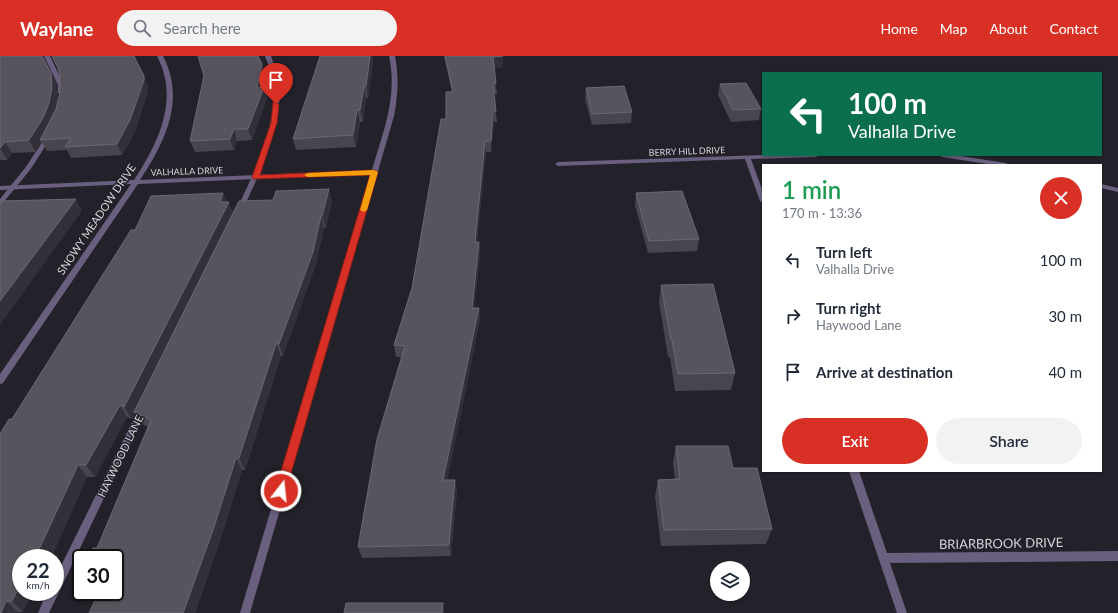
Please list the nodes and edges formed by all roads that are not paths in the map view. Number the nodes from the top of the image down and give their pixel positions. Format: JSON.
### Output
{"nodes":[{"id":1,"x":47,"y":56,"type":"edge"},
{"id":2,"x":160,"y":56,"type":"edge"},
{"id":3,"x":268,"y":56,"type":"edge"},
{"id":4,"x":392,"y":56,"type":"edge"},
{"id":5,"x":61,"y":100,"type":"edge"},
{"id":6,"x":51,"y":132,"type":"edge"},
{"id":7,"x":793,"y":156,"type":"edge"},
{"id":8,"x":948,"y":156,"type":"edge"},
{"id":9,"x":748,"y":158,"type":"junction"},
{"id":10,"x":558,"y":164,"type":"dead end"},
{"id":11,"x":1000,"y":164,"type":"edge"},
{"id":12,"x":374,"y":172,"type":"junction"},
{"id":13,"x":256,"y":177,"type":"junction"},
{"id":14,"x":136,"y":182,"type":"junction"},
{"id":15,"x":1102,"y":186,"type":"edge"},
{"id":16,"x":14,"y":187,"type":"junction"},
{"id":17,"x":0,"y":188,"type":"edge"},
{"id":18,"x":1118,"y":190,"type":"edge"},
{"id":19,"x":762,"y":198,"type":"edge"},
{"id":20,"x":0,"y":203,"type":"edge"},
{"id":21,"x":235,"y":219,"type":"edge"},
{"id":22,"x":0,"y":381,"type":"edge"},
{"id":23,"x":145,"y":403,"type":"edge"},
{"id":24,"x":854,"y":472,"type":"edge"},
{"id":25,"x":1118,"y":556,"type":"edge"},
{"id":26,"x":884,"y":558,"type":"junction"},
{"id":27,"x":64,"y":570,"type":"edge"},
{"id":28,"x":49,"y":601,"type":"edge"},
{"id":29,"x":43,"y":613,"type":"edge"},
{"id":30,"x":245,"y":613,"type":"edge"},
{"id":31,"x":902,"y":613,"type":"edge"}],
"edges":[{"from":1,"to":5,"type":"street"},
{"from":2,"to":14,"type":"street","name":"SNOWY MEADOW DRIVE"},
{"from":3,"to":13,"type":"street"},
{"from":4,"to":12,"type":"street"},
{"from":6,"to":16,"type":"street"},
{"from":7,"to":9,"type":"street","name":"BERRY HILL DRIVE"},
{"from":8,"to":11,"type":"street"},
{"from":9,"to":10,"type":"street","name":"BERRY HILL DRIVE"},
{"from":9,"to":19,"type":"street"},
{"from":12,"to":13,"type":"street","name":"VALHALLA DRIVE"},
{"from":12,"to":30,"type":"street"},
{"from":13,"to":14,"type":"street","name":"VALHALLA DRIVE"},
{"from":13,"to":21,"type":"street"},
{"from":14,"to":16,"type":"street","name":"VALHALLA DRIVE"},
{"from":14,"to":22,"type":"street","name":"SNOWY MEADOW DRIVE"},
{"from":15,"to":18,"type":"street"},
{"from":16,"to":17,"type":"street","name":"VALHALLA DRIVE"},
{"from":16,"to":20,"type":"street"},
{"from":23,"to":27,"type":"street","name":"HAYWOOD LANE"},
{"from":24,"to":26,"type":"street"},
{"from":25,"to":26,"type":"street","name":"BRIARBROOK DRIVE"},
{"from":26,"to":31,"type":"street"},
{"from":28,"to":29,"type":"street"}]}
